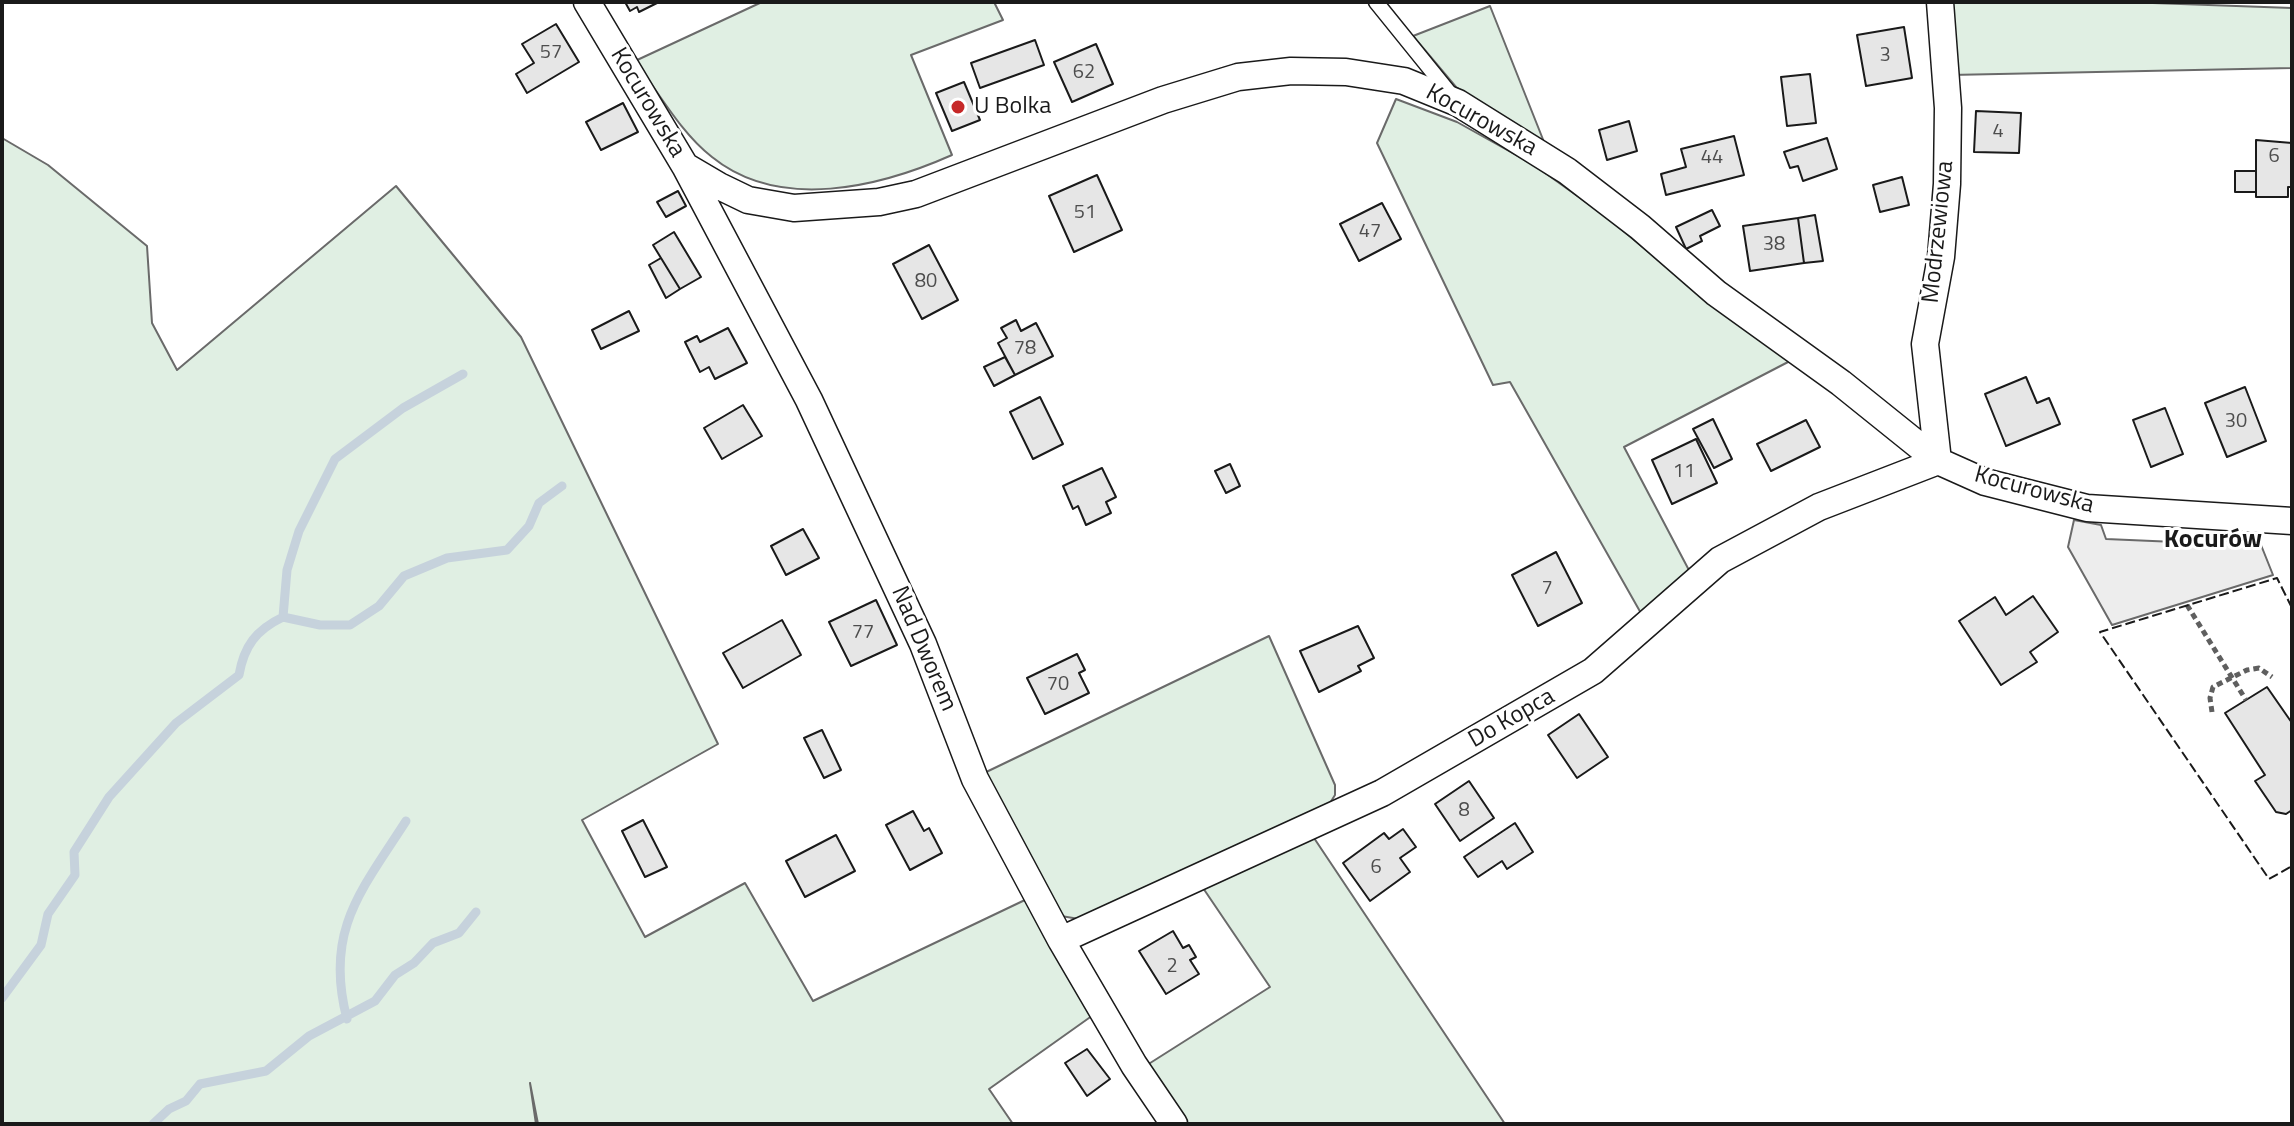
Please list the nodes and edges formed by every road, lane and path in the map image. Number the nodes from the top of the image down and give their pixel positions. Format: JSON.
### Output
{"nodes":[{"id":1,"x":587,"y":2,"type":"edge"},
{"id":2,"x":1376,"y":2,"type":"edge"},
{"id":3,"x":1940,"y":2,"type":"edge"},
{"id":4,"x":1458,"y":103,"type":"junction"},
{"id":5,"x":685,"y":166,"type":"junction"},
{"id":6,"x":1938,"y":461,"type":"junction"},
{"id":7,"x":2292,"y":521,"type":"edge"},
{"id":8,"x":2187,"y":605,"type":"dead end"},
{"id":9,"x":2272,"y":677,"type":"dead end"},
{"id":10,"x":2232,"y":678,"type":"junction"},
{"id":11,"x":2246,"y":700,"type":"dead end"},
{"id":12,"x":2212,"y":712,"type":"dead end"},
{"id":13,"x":1061,"y":940,"type":"junction"},
{"id":14,"x":1174,"y":1124,"type":"edge"}],
"edges":[{"from":1,"to":5,"type":"street","name":"Kocurowska"},
{"from":2,"to":4,"type":"lane"},
{"from":3,"to":6,"type":"street","name":"Modrzewiowa"},
{"from":4,"to":5,"type":"street","name":"Kocurowska"},
{"from":4,"to":6,"type":"street","name":"Kocurowska"},
{"from":5,"to":13,"type":"street","name":"Nad Dworem"},
{"from":6,"to":7,"type":"street","name":"Kocurowska"},
{"from":6,"to":13,"type":"street","name":"Do Kopca"},
{"from":8,"to":10,"type":"path"},
{"from":9,"to":10,"type":"path"},
{"from":10,"to":11,"type":"path"},
{"from":10,"to":12,"type":"path"},
{"from":13,"to":14,"type":"street","name":"Nad Dworem"}]}
